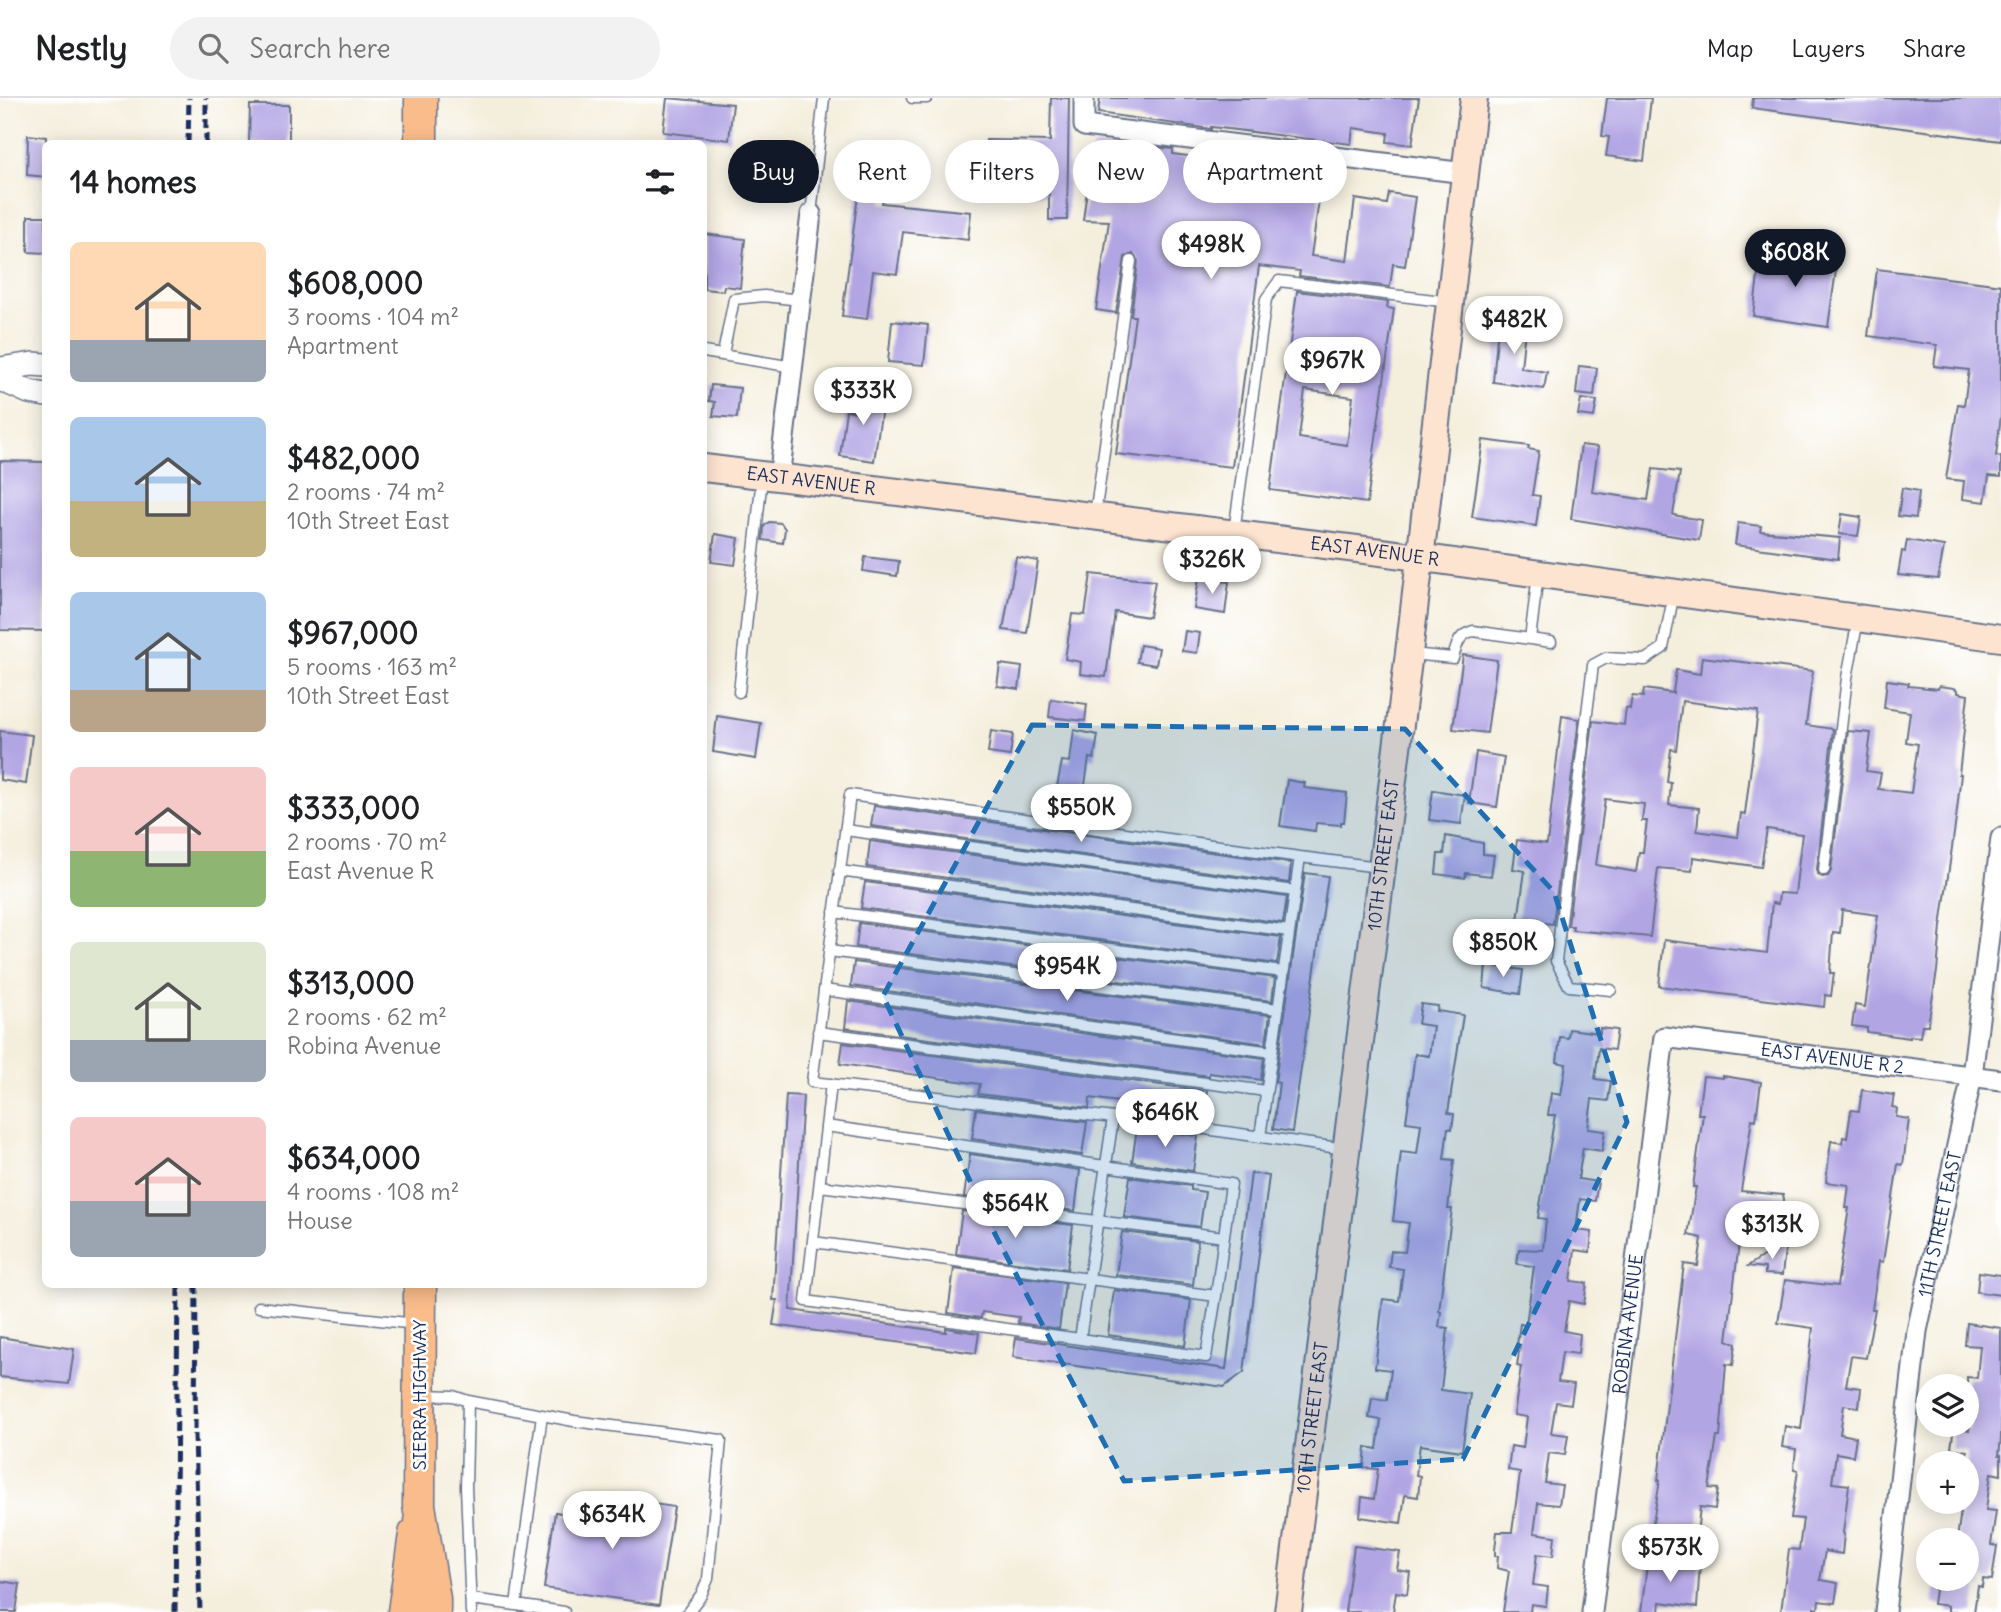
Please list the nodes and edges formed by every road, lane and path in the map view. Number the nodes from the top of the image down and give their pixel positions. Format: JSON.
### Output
{"nodes":[{"id":1,"x":421,"y":98,"type":"edge"},
{"id":2,"x":824,"y":98,"type":"edge"},
{"id":3,"x":912,"y":98,"type":"edge"},
{"id":4,"x":927,"y":98,"type":"edge"},
{"id":5,"x":1084,"y":98,"type":"edge"},
{"id":6,"x":1474,"y":98,"type":"edge"},
{"id":7,"x":421,"y":140,"type":"edge"},
{"id":8,"x":1465,"y":173,"type":"junction"},
{"id":9,"x":811,"y":214,"type":"joint"},
{"id":10,"x":1131,"y":261,"type":"dead end"},
{"id":11,"x":801,"y":300,"type":"junction"},
{"id":12,"x":1450,"y":302,"type":"junction"},
{"id":13,"x":707,"y":352,"type":"edge"},
{"id":14,"x":723,"y":354,"type":"junction"},
{"id":15,"x":42,"y":365,"type":"edge"},
{"id":16,"x":793,"y":367,"type":"junction"},
{"id":17,"x":0,"y":369,"type":"edge"},
{"id":18,"x":0,"y":379,"type":"edge"},
{"id":19,"x":42,"y":395,"type":"edge"},
{"id":20,"x":707,"y":468,"type":"edge"},
{"id":21,"x":770,"y":477,"type":"junction"},
{"id":22,"x":1095,"y":516,"type":"junction"},
{"id":23,"x":1234,"y":533,"type":"junction"},
{"id":24,"x":1419,"y":557,"type":"junction"},
{"id":25,"x":1538,"y":573,"type":"junction"},
{"id":26,"x":1674,"y":593,"type":"junction"},
{"id":27,"x":1858,"y":619,"type":"junction"},
{"id":28,"x":2001,"y":638,"type":"edge"},
{"id":29,"x":1530,"y":639,"type":"junction"},
{"id":30,"x":1551,"y":642,"type":"dead end"},
{"id":31,"x":1409,"y":653,"type":"junction"},
{"id":32,"x":739,"y":692,"type":"dead end"},
{"id":33,"x":845,"y":830,"type":"junction"},
{"id":34,"x":2001,"y":838,"type":"edge"},
{"id":35,"x":1300,"y":857,"type":"junction"},
{"id":36,"x":1382,"y":868,"type":"junction"},
{"id":37,"x":1824,"y":870,"type":"dead end"},
{"id":38,"x":839,"y":871,"type":"junction"},
{"id":39,"x":1295,"y":891,"type":"junction"},
{"id":40,"x":834,"y":912,"type":"junction"},
{"id":41,"x":1289,"y":931,"type":"junction"},
{"id":42,"x":829,"y":951,"type":"junction"},
{"id":43,"x":1283,"y":972,"type":"junction"},
{"id":44,"x":824,"y":990,"type":"junction"},
{"id":45,"x":1611,"y":990,"type":"dead end"},
{"id":46,"x":1278,"y":1009,"type":"junction"},
{"id":47,"x":818,"y":1032,"type":"junction"},
{"id":48,"x":1664,"y":1037,"type":"joint"},
{"id":49,"x":1272,"y":1052,"type":"junction"},
{"id":50,"x":1972,"y":1076,"type":"junction"},
{"id":51,"x":2001,"y":1080,"type":"edge"},
{"id":52,"x":831,"y":1084,"type":"junction"},
{"id":53,"x":1266,"y":1091,"type":"junction"},
{"id":54,"x":1113,"y":1118,"type":"junction"},
{"id":55,"x":826,"y":1126,"type":"junction"},
{"id":56,"x":1259,"y":1137,"type":"junction"},
{"id":57,"x":1346,"y":1149,"type":"junction"},
{"id":58,"x":1106,"y":1165,"type":"junction"},
{"id":59,"x":820,"y":1186,"type":"junction"},
{"id":60,"x":1098,"y":1220,"type":"junction"},
{"id":61,"x":1224,"y":1237,"type":"junction"},
{"id":62,"x":813,"y":1242,"type":"junction"},
{"id":63,"x":1089,"y":1278,"type":"junction"},
{"id":64,"x":420,"y":1288,"type":"edge"},
{"id":65,"x":1216,"y":1296,"type":"junction"},
{"id":66,"x":259,"y":1307,"type":"dead end"},
{"id":67,"x":420,"y":1325,"type":"junction"},
{"id":68,"x":1080,"y":1339,"type":"junction"},
{"id":69,"x":420,"y":1395,"type":"junction"},
{"id":70,"x":468,"y":1401,"type":"junction"},
{"id":71,"x":542,"y":1415,"type":"junction"},
{"id":72,"x":419,"y":1505,"type":"junction"},
{"id":73,"x":471,"y":1599,"type":"junction"},
{"id":74,"x":516,"y":1605,"type":"junction"},
{"id":75,"x":404,"y":1612,"type":"edge"},
{"id":76,"x":434,"y":1612,"type":"edge"},
{"id":77,"x":471,"y":1612,"type":"edge"},
{"id":78,"x":564,"y":1612,"type":"edge"},
{"id":79,"x":688,"y":1612,"type":"edge"},
{"id":80,"x":1288,"y":1612,"type":"edge"},
{"id":81,"x":1591,"y":1612,"type":"edge"},
{"id":82,"x":1885,"y":1612,"type":"edge"}],
"edges":[{"from":1,"to":7,"type":"highway"},
{"from":2,"to":9,"type":"lane"},
{"from":3,"to":4,"type":"lane"},
{"from":5,"to":8,"type":"street"},
{"from":6,"to":8,"type":"main road","name":"10TH STREET EAST"},
{"from":8,"to":12,"type":"main road","name":"10TH STREET EAST"},
{"from":9,"to":11,"type":"street"},
{"from":10,"to":22,"type":"lane"},
{"from":11,"to":14,"type":"lane"},
{"from":11,"to":16,"type":"street"},
{"from":12,"to":23,"type":"lane"},
{"from":12,"to":24,"type":"main road","name":"10TH STREET EAST"},
{"from":13,"to":14,"type":"lane"},
{"from":14,"to":16,"type":"lane"},
{"from":15,"to":17,"type":"street"},
{"from":16,"to":21,"type":"street"},
{"from":18,"to":19,"type":"street"},
{"from":20,"to":21,"type":"main road","name":"EAST AVENUE R"},
{"from":21,"to":22,"type":"main road","name":"EAST AVENUE R"},
{"from":21,"to":32,"type":"lane"},
{"from":22,"to":23,"type":"main road","name":"EAST AVENUE R"},
{"from":23,"to":24,"type":"main road","name":"EAST AVENUE R"},
{"from":24,"to":25,"type":"main road","name":"EAST AVENUE R"},
{"from":24,"to":31,"type":"main road","name":"10TH STREET EAST"},
{"from":25,"to":26,"type":"main road","name":"EAST AVENUE R"},
{"from":25,"to":29,"type":"lane"},
{"from":26,"to":27,"type":"main road","name":"EAST AVENUE R"},
{"from":26,"to":45,"type":"lane"},
{"from":27,"to":28,"type":"main road","name":"EAST AVENUE R"},
{"from":27,"to":37,"type":"lane"},
{"from":29,"to":30,"type":"lane"},
{"from":29,"to":31,"type":"lane"},
{"from":31,"to":36,"type":"main road","name":"10TH STREET EAST"},
{"from":33,"to":35,"type":"lane"},
{"from":33,"to":38,"type":"lane"},
{"from":33,"to":39,"type":"lane"},
{"from":34,"to":50,"type":"street","name":"11TH STREET EAST"},
{"from":35,"to":36,"type":"lane"},
{"from":35,"to":39,"type":"lane"},
{"from":36,"to":57,"type":"main road","name":"10TH STREET EAST"},
{"from":38,"to":40,"type":"lane"},
{"from":38,"to":41,"type":"lane"},
{"from":39,"to":41,"type":"lane"},
{"from":40,"to":42,"type":"lane"},
{"from":40,"to":43,"type":"lane"},
{"from":41,"to":43,"type":"lane"},
{"from":42,"to":44,"type":"lane"},
{"from":42,"to":46,"type":"lane"},
{"from":43,"to":46,"type":"lane"},
{"from":44,"to":47,"type":"lane"},
{"from":44,"to":49,"type":"lane"},
{"from":46,"to":49,"type":"lane"},
{"from":47,"to":52,"type":"lane"},
{"from":47,"to":53,"type":"lane"},
{"from":48,"to":50,"type":"street","name":"EAST AVENUE R 2"},
{"from":48,"to":81,"type":"street","name":"ROBINA AVENUE"},
{"from":49,"to":53,"type":"lane"},
{"from":50,"to":51,"type":"street","name":"EAST AVENUE R 2"},
{"from":50,"to":82,"type":"street","name":"11TH STREET EAST"},
{"from":52,"to":54,"type":"lane"},
{"from":52,"to":55,"type":"lane"},
{"from":53,"to":56,"type":"lane"},
{"from":54,"to":56,"type":"lane"},
{"from":54,"to":58,"type":"lane"},
{"from":55,"to":58,"type":"lane"},
{"from":55,"to":59,"type":"lane"},
{"from":56,"to":57,"type":"lane"},
{"from":57,"to":80,"type":"main road","name":"10TH STREET EAST"},
{"from":58,"to":60,"type":"lane"},
{"from":58,"to":61,"type":"lane"},
{"from":59,"to":60,"type":"lane"},
{"from":59,"to":62,"type":"lane"},
{"from":60,"to":61,"type":"lane"},
{"from":60,"to":63,"type":"lane"},
{"from":61,"to":65,"type":"lane"},
{"from":62,"to":63,"type":"lane"},
{"from":62,"to":68,"type":"lane"},
{"from":63,"to":65,"type":"lane"},
{"from":63,"to":68,"type":"lane"},
{"from":64,"to":67,"type":"highway","name":"SIERRA HIGHWAY"},
{"from":65,"to":68,"type":"lane"},
{"from":66,"to":67,"type":"lane"},
{"from":67,"to":69,"type":"highway","name":"SIERRA HIGHWAY"},
{"from":69,"to":70,"type":"lane"},
{"from":69,"to":72,"type":"highway","name":"SIERRA HIGHWAY"},
{"from":70,"to":71,"type":"lane"},
{"from":70,"to":73,"type":"lane"},
{"from":71,"to":74,"type":"lane"},
{"from":71,"to":79,"type":"lane"},
{"from":72,"to":75,"type":"highway","name":"SIERRA HIGHWAY"},
{"from":72,"to":76,"type":"highway","name":"SIERRA HIGHWAY"},
{"from":73,"to":74,"type":"lane"},
{"from":73,"to":77,"type":"lane"},
{"from":74,"to":78,"type":"lane"}]}
